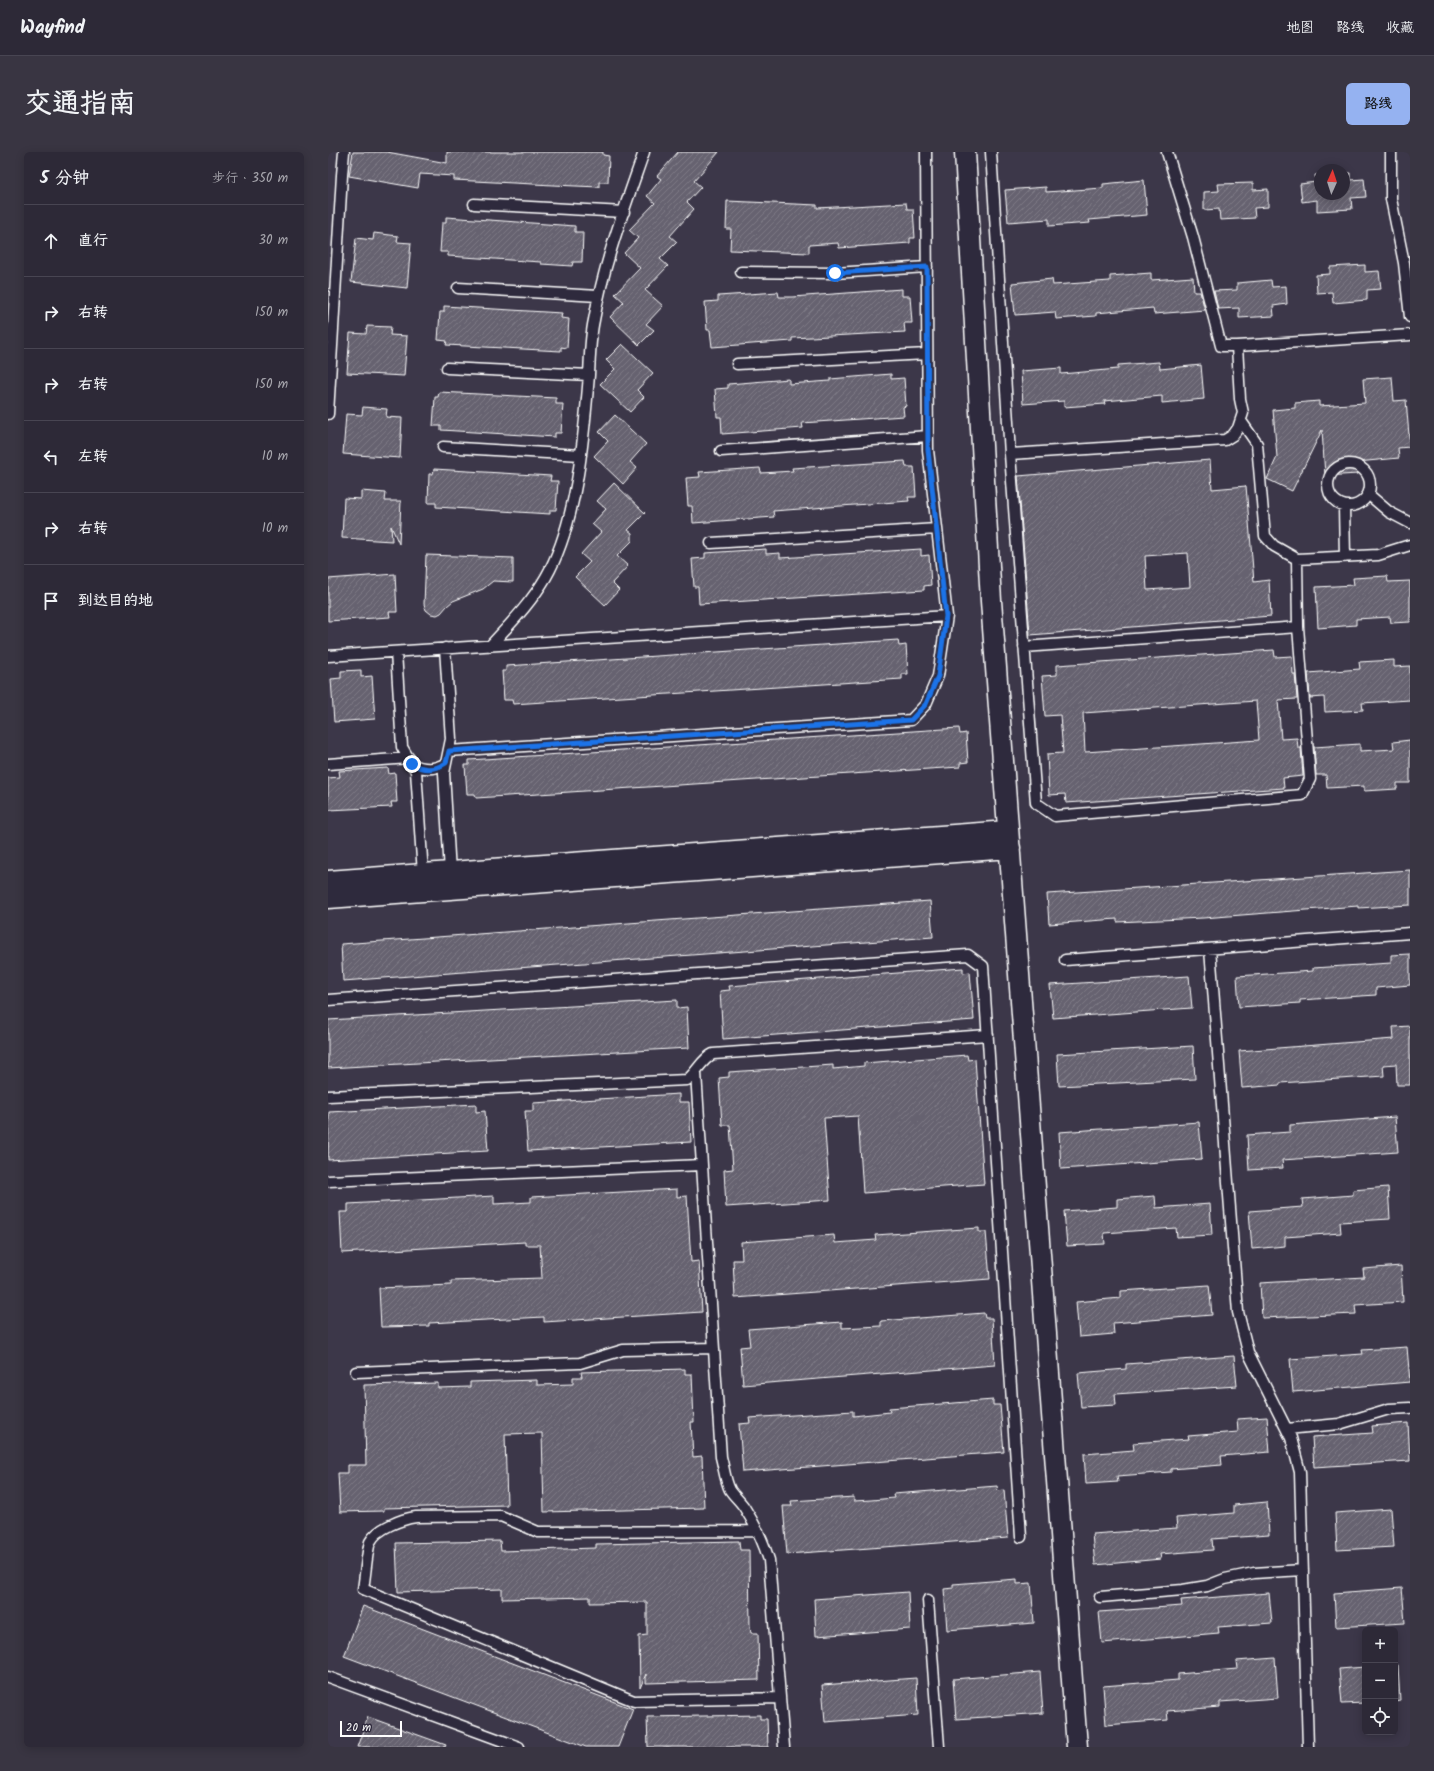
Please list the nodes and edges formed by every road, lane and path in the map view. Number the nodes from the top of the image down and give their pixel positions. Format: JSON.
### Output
{"nodes":[{"id":1,"x":344,"y":152,"type":"edge"},
{"id":2,"x":644,"y":152,"type":"edge"},
{"id":3,"x":926,"y":152,"type":"edge"},
{"id":4,"x":965,"y":152,"type":"edge"},
{"id":5,"x":991,"y":152,"type":"edge"},
{"id":6,"x":1167,"y":152,"type":"edge"},
{"id":7,"x":1391,"y":152,"type":"edge"},
{"id":8,"x":474,"y":204,"type":"dead end"},
{"id":9,"x":624,"y":212,"type":"junction"},
{"id":10,"x":927,"y":267,"type":"junction"},
{"id":11,"x":741,"y":272,"type":"dead end"},
{"id":12,"x":1407,"y":273,"type":"edge"},
{"id":13,"x":458,"y":288,"type":"dead end"},
{"id":14,"x":598,"y":296,"type":"junction"},
{"id":15,"x":1410,"y":317,"type":"edge"},
{"id":16,"x":330,"y":327,"type":"edge"},
{"id":17,"x":1410,"y":335,"type":"edge"},
{"id":18,"x":1237,"y":346,"type":"junction"},
{"id":19,"x":927,"y":354,"type":"junction"},
{"id":20,"x":737,"y":364,"type":"dead end"},
{"id":21,"x":448,"y":368,"type":"dead end"},
{"id":22,"x":589,"y":375,"type":"junction"},
{"id":23,"x":328,"y":414,"type":"edge"},
{"id":24,"x":1241,"y":420,"type":"junction"},
{"id":25,"x":928,"y":436,"type":"junction"},
{"id":26,"x":443,"y":447,"type":"dead end"},
{"id":27,"x":721,"y":451,"type":"dead end"},
{"id":28,"x":581,"y":454,"type":"junction"},
{"id":29,"x":1010,"y":454,"type":"junction"},
{"id":30,"x":1368,"y":494,"type":"junction"},
{"id":31,"x":1344,"y":506,"type":"junction"},
{"id":32,"x":1410,"y":523,"type":"edge"},
{"id":33,"x":937,"y":529,"type":"junction"},
{"id":34,"x":711,"y":543,"type":"dead end"},
{"id":35,"x":1410,"y":545,"type":"edge"},
{"id":36,"x":1344,"y":557,"type":"junction"},
{"id":37,"x":1297,"y":559,"type":"junction"},
{"id":38,"x":946,"y":616,"type":"junction"},
{"id":39,"x":1298,"y":627,"type":"junction"},
{"id":40,"x":490,"y":646,"type":"junction"},
{"id":41,"x":1024,"y":647,"type":"junction"},
{"id":42,"x":445,"y":648,"type":"junction"},
{"id":43,"x":396,"y":652,"type":"junction"},
{"id":44,"x":328,"y":656,"type":"edge"},
{"id":45,"x":449,"y":751,"type":"junction"},
{"id":46,"x":410,"y":761,"type":"junction"},
{"id":47,"x":446,"y":763,"type":"junction"},
{"id":48,"x":328,"y":764,"type":"edge"},
{"id":49,"x":1009,"y":839,"type":"junction"},
{"id":50,"x":450,"y":872,"type":"junction"},
{"id":51,"x":423,"y":874,"type":"junction"},
{"id":52,"x":328,"y":881,"type":"edge"},
{"id":53,"x":328,"y":898,"type":"edge"},
{"id":54,"x":1410,"y":933,"type":"edge"},
{"id":55,"x":1210,"y":949,"type":"junction"},
{"id":56,"x":1065,"y":960,"type":"dead end"},
{"id":57,"x":328,"y":1000,"type":"edge"},
{"id":58,"x":988,"y":1035,"type":"junction"},
{"id":59,"x":696,"y":1073,"type":"junction"},
{"id":60,"x":328,"y":1096,"type":"edge"},
{"id":61,"x":702,"y":1164,"type":"junction"},
{"id":62,"x":328,"y":1181,"type":"edge"},
{"id":63,"x":714,"y":1348,"type":"junction"},
{"id":64,"x":356,"y":1372,"type":"dead end"},
{"id":65,"x":1410,"y":1408,"type":"edge"},
{"id":66,"x":1287,"y":1429,"type":"junction"},
{"id":67,"x":758,"y":1531,"type":"junction"},
{"id":68,"x":1021,"y":1537,"type":"dead end"},
{"id":69,"x":1303,"y":1570,"type":"junction"},
{"id":70,"x":1100,"y":1597,"type":"dead end"},
{"id":71,"x":928,"y":1600,"type":"dead end"},
{"id":72,"x":328,"y":1677,"type":"edge"},
{"id":73,"x":780,"y":1698,"type":"junction"},
{"id":74,"x":519,"y":1747,"type":"edge"},
{"id":75,"x":784,"y":1747,"type":"edge"},
{"id":76,"x":939,"y":1747,"type":"edge"},
{"id":77,"x":1077,"y":1747,"type":"edge"},
{"id":78,"x":1308,"y":1747,"type":"edge"}],
"edges":[{"from":1,"to":16,"type":"lane"},
{"from":2,"to":9,"type":"lane"},
{"from":3,"to":10,"type":"lane"},
{"from":4,"to":49,"type":"street"},
{"from":5,"to":29,"type":"lane"},
{"from":6,"to":18,"type":"lane"},
{"from":7,"to":12,"type":"lane"},
{"from":8,"to":9,"type":"lane"},
{"from":9,"to":14,"type":"lane"},
{"from":10,"to":11,"type":"lane"},
{"from":10,"to":19,"type":"lane"},
{"from":12,"to":15,"type":"lane"},
{"from":13,"to":14,"type":"lane"},
{"from":14,"to":22,"type":"lane"},
{"from":16,"to":23,"type":"lane"},
{"from":17,"to":18,"type":"lane"},
{"from":18,"to":24,"type":"lane"},
{"from":19,"to":20,"type":"lane"},
{"from":19,"to":25,"type":"lane"},
{"from":21,"to":22,"type":"lane"},
{"from":22,"to":28,"type":"lane"},
{"from":24,"to":29,"type":"lane"},
{"from":24,"to":37,"type":"lane"},
{"from":25,"to":27,"type":"lane"},
{"from":25,"to":33,"type":"lane"},
{"from":26,"to":28,"type":"lane"},
{"from":28,"to":40,"type":"lane"},
{"from":29,"to":41,"type":"lane"},
{"from":30,"to":31,"type":"lane"},
{"from":30,"to":31,"type":"lane"},
{"from":30,"to":32,"type":"lane"},
{"from":31,"to":36,"type":"lane"},
{"from":33,"to":34,"type":"lane"},
{"from":33,"to":38,"type":"lane"},
{"from":35,"to":36,"type":"lane"},
{"from":36,"to":37,"type":"lane"},
{"from":37,"to":39,"type":"lane"},
{"from":38,"to":40,"type":"lane"},
{"from":38,"to":45,"type":"lane"},
{"from":39,"to":41,"type":"lane"},
{"from":39,"to":41,"type":"lane"},
{"from":40,"to":42,"type":"lane"},
{"from":42,"to":43,"type":"lane"},
{"from":42,"to":45,"type":"lane"},
{"from":43,"to":44,"type":"lane"},
{"from":43,"to":46,"type":"lane"},
{"from":45,"to":47,"type":"lane"},
{"from":46,"to":47,"type":"lane"},
{"from":46,"to":48,"type":"lane"},
{"from":46,"to":51,"type":"lane"},
{"from":47,"to":50,"type":"lane"},
{"from":49,"to":50,"type":"street"},
{"from":49,"to":53,"type":"street"},
{"from":49,"to":77,"type":"street"},
{"from":50,"to":51,"type":"street"},
{"from":51,"to":52,"type":"street"},
{"from":54,"to":55,"type":"lane"},
{"from":55,"to":56,"type":"lane"},
{"from":55,"to":66,"type":"lane"},
{"from":57,"to":58,"type":"lane"},
{"from":58,"to":59,"type":"lane"},
{"from":58,"to":68,"type":"lane"},
{"from":59,"to":60,"type":"lane"},
{"from":59,"to":61,"type":"lane"},
{"from":61,"to":62,"type":"lane"},
{"from":61,"to":63,"type":"lane"},
{"from":63,"to":64,"type":"lane"},
{"from":63,"to":67,"type":"lane"},
{"from":65,"to":66,"type":"lane"},
{"from":66,"to":69,"type":"lane"},
{"from":67,"to":73,"type":"lane"},
{"from":67,"to":73,"type":"lane"},
{"from":69,"to":70,"type":"lane"},
{"from":69,"to":78,"type":"lane"},
{"from":71,"to":76,"type":"lane"},
{"from":72,"to":74,"type":"lane"},
{"from":73,"to":75,"type":"lane"}]}
